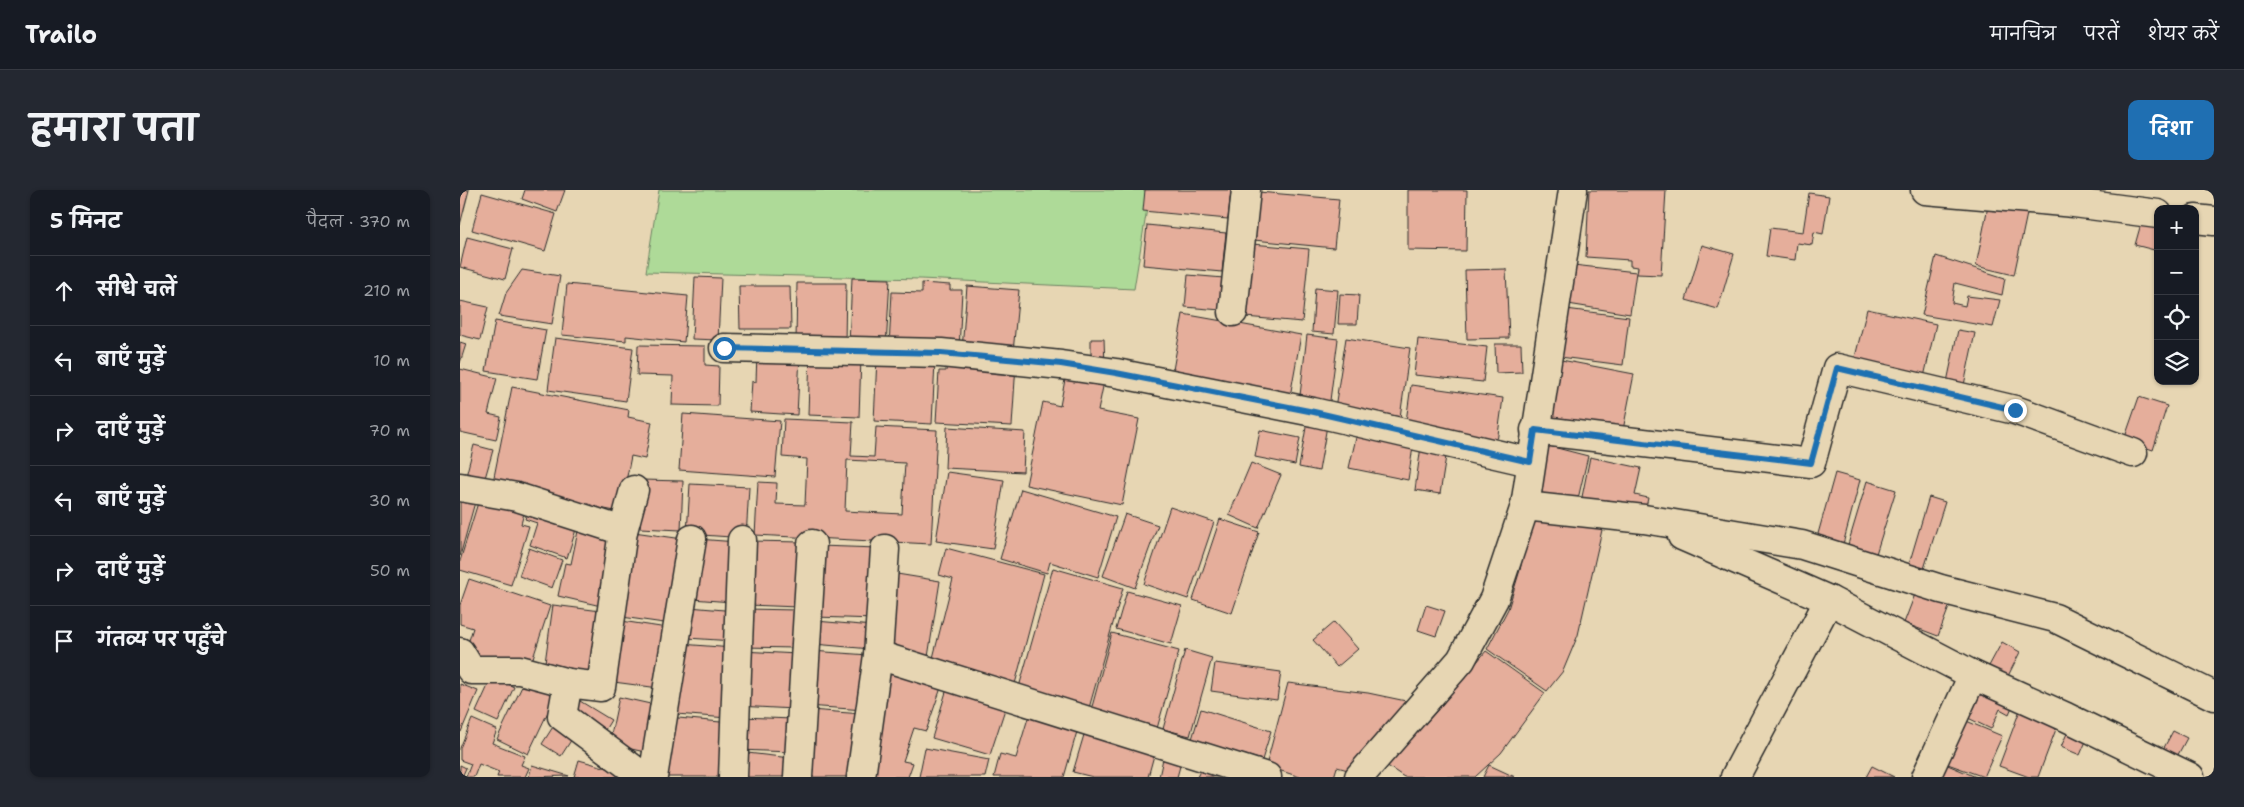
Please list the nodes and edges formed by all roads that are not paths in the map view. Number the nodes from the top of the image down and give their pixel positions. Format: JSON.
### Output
{"nodes":[{"id":1,"x":1246,"y":190,"type":"edge"},
{"id":2,"x":1573,"y":190,"type":"edge"},
{"id":3,"x":1925,"y":190,"type":"edge"},
{"id":4,"x":2076,"y":197,"type":"edge"},
{"id":5,"x":2154,"y":213,"type":"edge"},
{"id":6,"x":2199,"y":220,"type":"edge"},
{"id":7,"x":2214,"y":222,"type":"edge"},
{"id":8,"x":1233,"y":312,"type":"dead end"},
{"id":9,"x":724,"y":348,"type":"dead end"},
{"id":10,"x":1535,"y":430,"type":"junction"},
{"id":11,"x":2133,"y":453,"type":"dead end"},
{"id":12,"x":1530,"y":462,"type":"junction"},
{"id":13,"x":460,"y":487,"type":"edge"},
{"id":14,"x":634,"y":490,"type":"dead end"},
{"id":15,"x":1525,"y":506,"type":"junction"},
{"id":16,"x":1644,"y":519,"type":"junction"},
{"id":17,"x":623,"y":532,"type":"junction"},
{"id":18,"x":692,"y":539,"type":"dead end"},
{"id":19,"x":742,"y":540,"type":"dead end"},
{"id":20,"x":812,"y":544,"type":"dead end"},
{"id":21,"x":885,"y":549,"type":"dead end"},
{"id":22,"x":1829,"y":600,"type":"junction"},
{"id":23,"x":460,"y":652,"type":"edge"},
{"id":24,"x":878,"y":655,"type":"junction"},
{"id":25,"x":1973,"y":675,"type":"junction"},
{"id":26,"x":568,"y":683,"type":"junction"},
{"id":27,"x":2214,"y":696,"type":"edge"},
{"id":28,"x":1369,"y":774,"type":"edge"},
{"id":29,"x":644,"y":777,"type":"edge"},
{"id":30,"x":653,"y":777,"type":"edge"},
{"id":31,"x":732,"y":777,"type":"edge"},
{"id":32,"x":798,"y":777,"type":"edge"},
{"id":33,"x":861,"y":777,"type":"edge"},
{"id":34,"x":1267,"y":777,"type":"edge"},
{"id":35,"x":1735,"y":777,"type":"edge"},
{"id":36,"x":1926,"y":777,"type":"edge"},
{"id":37,"x":2190,"y":777,"type":"edge"}],
"edges":[{"from":1,"to":8,"type":"street"},
{"from":2,"to":10,"type":"street"},
{"from":3,"to":4,"type":"street"},
{"from":4,"to":5,"type":"street"},
{"from":6,"to":7,"type":"street"},
{"from":9,"to":12,"type":"street"},
{"from":10,"to":11,"type":"street"},
{"from":10,"to":12,"type":"street"},
{"from":12,"to":15,"type":"street"},
{"from":13,"to":17,"type":"street"},
{"from":14,"to":17,"type":"street"},
{"from":15,"to":16,"type":"street"},
{"from":15,"to":28,"type":"street"},
{"from":16,"to":22,"type":"street"},
{"from":16,"to":27,"type":"street"},
{"from":17,"to":26,"type":"street"},
{"from":18,"to":30,"type":"street"},
{"from":19,"to":31,"type":"street"},
{"from":20,"to":32,"type":"street"},
{"from":21,"to":24,"type":"street"},
{"from":22,"to":25,"type":"street"},
{"from":22,"to":35,"type":"street"},
{"from":23,"to":26,"type":"street"},
{"from":24,"to":33,"type":"street"},
{"from":24,"to":34,"type":"street"},
{"from":25,"to":36,"type":"street"},
{"from":25,"to":37,"type":"street"},
{"from":26,"to":29,"type":"street"}]}
